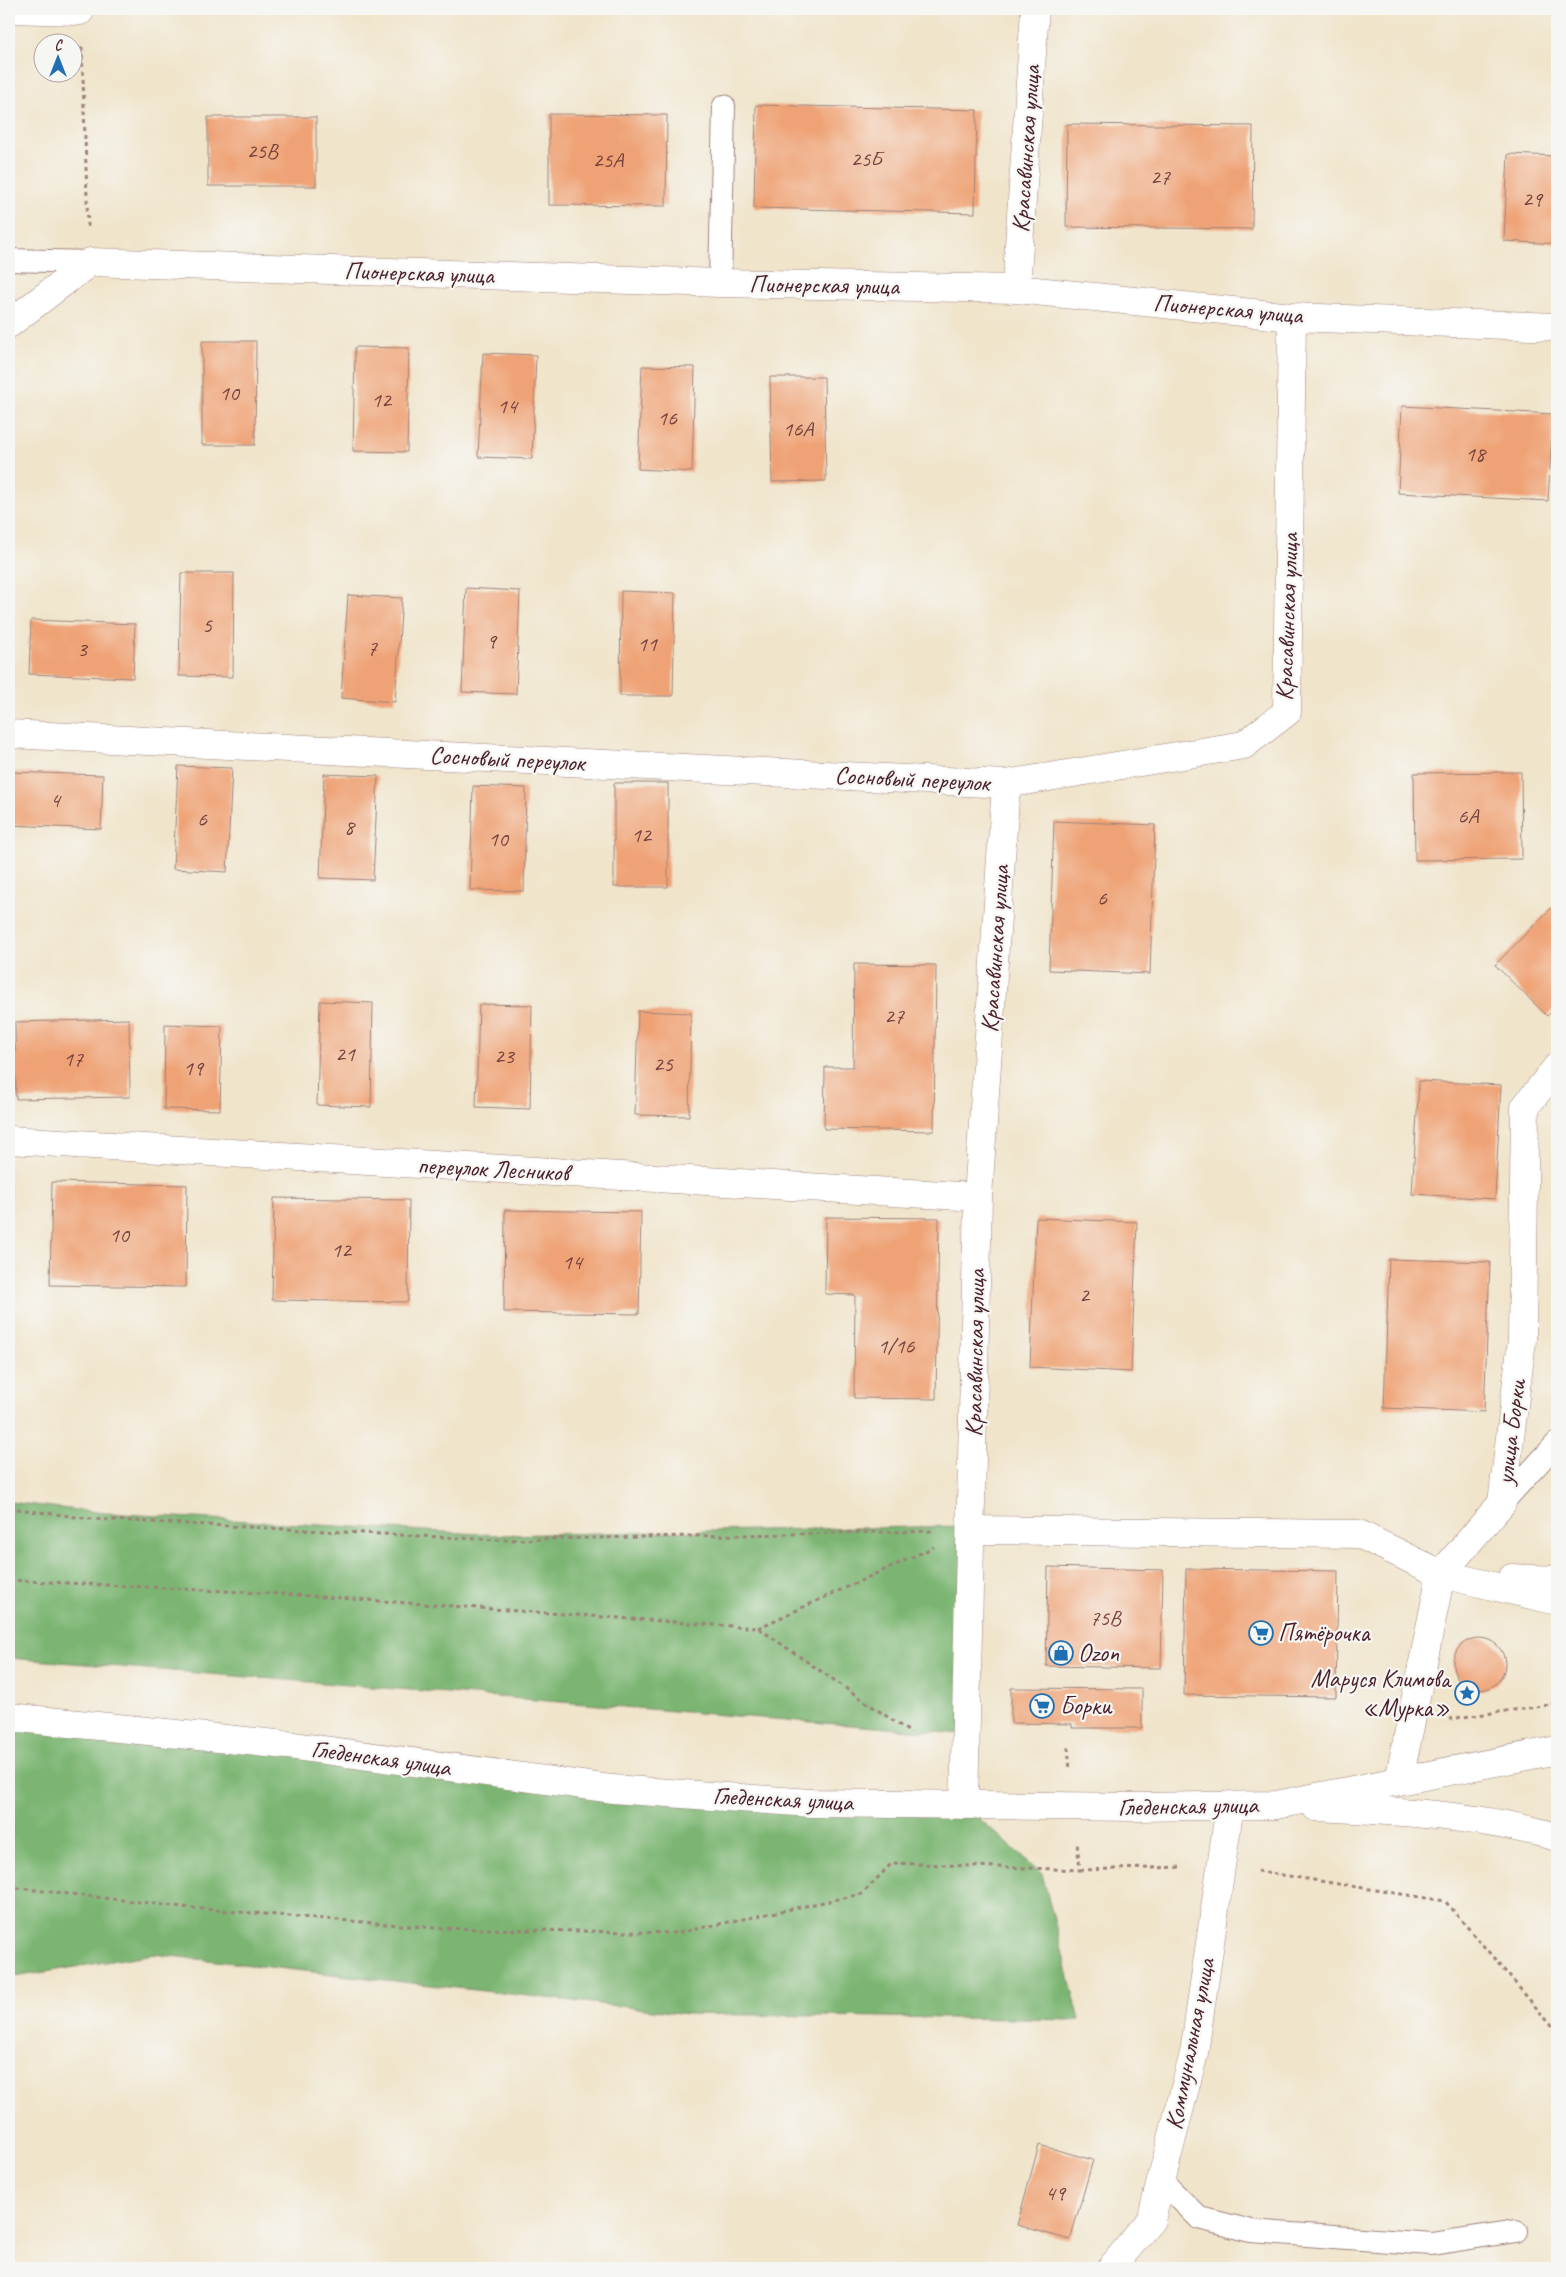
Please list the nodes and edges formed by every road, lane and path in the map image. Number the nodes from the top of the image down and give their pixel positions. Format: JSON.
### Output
{"nodes":[{"id":1,"x":9,"y":9,"type":"edge"},
{"id":2,"x":1035,"y":9,"type":"edge"},
{"id":3,"x":80,"y":12,"type":"joint"},
{"id":4,"x":724,"y":106,"type":"dead end"},
{"id":5,"x":9,"y":260,"type":"edge"},
{"id":6,"x":90,"y":262,"type":"junction"},
{"id":7,"x":720,"y":283,"type":"junction"},
{"id":8,"x":1016,"y":289,"type":"junction"},
{"id":9,"x":1292,"y":316,"type":"junction"},
{"id":10,"x":9,"y":324,"type":"edge"},
{"id":11,"x":1557,"y":327,"type":"edge"},
{"id":12,"x":9,"y":734,"type":"edge"},
{"id":13,"x":1006,"y":784,"type":"junction"},
{"id":14,"x":1557,"y":1068,"type":"edge"},
{"id":15,"x":9,"y":1140,"type":"edge"},
{"id":16,"x":978,"y":1197,"type":"junction"},
{"id":17,"x":1557,"y":1442,"type":"edge"},
{"id":18,"x":1502,"y":1503,"type":"junction"},
{"id":19,"x":9,"y":1508,"type":"edge"},
{"id":20,"x":970,"y":1530,"type":"junction"},
{"id":21,"x":1441,"y":1574,"type":"junction"},
{"id":22,"x":9,"y":1580,"type":"edge"},
{"id":23,"x":1557,"y":1580,"type":"edge"},
{"id":24,"x":1557,"y":1601,"type":"edge"},
{"id":25,"x":758,"y":1628,"type":"junction"},
{"id":26,"x":1557,"y":1704,"type":"edge"},
{"id":27,"x":9,"y":1717,"type":"edge"},
{"id":28,"x":1410,"y":1724,"type":"junction"},
{"id":29,"x":911,"y":1733,"type":"dead end"},
{"id":30,"x":1068,"y":1746,"type":"dead end"},
{"id":31,"x":1557,"y":1750,"type":"edge"},
{"id":32,"x":1399,"y":1780,"type":"junction"},
{"id":33,"x":964,"y":1805,"type":"junction"},
{"id":34,"x":1230,"y":1805,"type":"junction"},
{"id":35,"x":1276,"y":1805,"type":"junction"},
{"id":36,"x":1073,"y":1806,"type":"junction"},
{"id":37,"x":1557,"y":1837,"type":"edge"},
{"id":38,"x":1222,"y":1866,"type":"junction"},
{"id":39,"x":1080,"y":1870,"type":"junction"},
{"id":40,"x":9,"y":1887,"type":"edge"},
{"id":41,"x":1557,"y":2032,"type":"edge"},
{"id":42,"x":1161,"y":2180,"type":"junction"},
{"id":43,"x":1516,"y":2232,"type":"dead end"},
{"id":44,"x":1111,"y":2268,"type":"edge"}],
"edges":[{"from":1,"to":3,"type":"street"},
{"from":2,"to":8,"type":"street","name":"Красавинская улица"},
{"from":3,"to":6,"type":"path"},
{"from":4,"to":7,"type":"lane"},
{"from":5,"to":6,"type":"lane"},
{"from":6,"to":7,"type":"street","name":"Пионерская улица"},
{"from":6,"to":10,"type":"street"},
{"from":7,"to":8,"type":"street","name":"Пионерская улица"},
{"from":8,"to":9,"type":"street","name":"Пионерская улица"},
{"from":9,"to":11,"type":"street","name":"Пионерская улица"},
{"from":9,"to":13,"type":"street","name":"Красавинская улица"},
{"from":12,"to":13,"type":"street","name":"Сосновый переулок"},
{"from":13,"to":16,"type":"street","name":"Красавинская улица"},
{"from":14,"to":18,"type":"street","name":"улица Борки"},
{"from":15,"to":16,"type":"street","name":"переулок Лесников"},
{"from":16,"to":20,"type":"street","name":"Красавинская улица"},
{"from":17,"to":18,"type":"lane"},
{"from":18,"to":21,"type":"street","name":"улица Борки"},
{"from":19,"to":20,"type":"path"},
{"from":20,"to":21,"type":"street"},
{"from":20,"to":25,"type":"path"},
{"from":20,"to":33,"type":"street","name":"Красавинская улица"},
{"from":21,"to":23,"type":"street"},
{"from":21,"to":24,"type":"street"},
{"from":21,"to":28,"type":"street","name":"улица Борки"},
{"from":22,"to":25,"type":"path"},
{"from":25,"to":29,"type":"path"},
{"from":26,"to":28,"type":"path"},
{"from":27,"to":33,"type":"street","name":"Гледенская улица"},
{"from":28,"to":32,"type":"street","name":"улица Борки"},
{"from":30,"to":36,"type":"path"},
{"from":31,"to":32,"type":"street","name":"Гледенская улица"},
{"from":32,"to":35,"type":"street","name":"Гледенская улица"},
{"from":33,"to":36,"type":"street","name":"Гледенская улица"},
{"from":34,"to":35,"type":"street","name":"Гледенская улица"},
{"from":34,"to":36,"type":"street","name":"Гледенская улица"},
{"from":34,"to":38,"type":"street","name":"Коммунальная улица"},
{"from":35,"to":37,"type":"street"},
{"from":36,"to":39,"type":"path"},
{"from":38,"to":39,"type":"path"},
{"from":38,"to":41,"type":"path"},
{"from":38,"to":42,"type":"street","name":"Коммунальная улица"},
{"from":39,"to":40,"type":"path"},
{"from":42,"to":43,"type":"lane"},
{"from":42,"to":44,"type":"street","name":"Коммунальная улица"}]}
